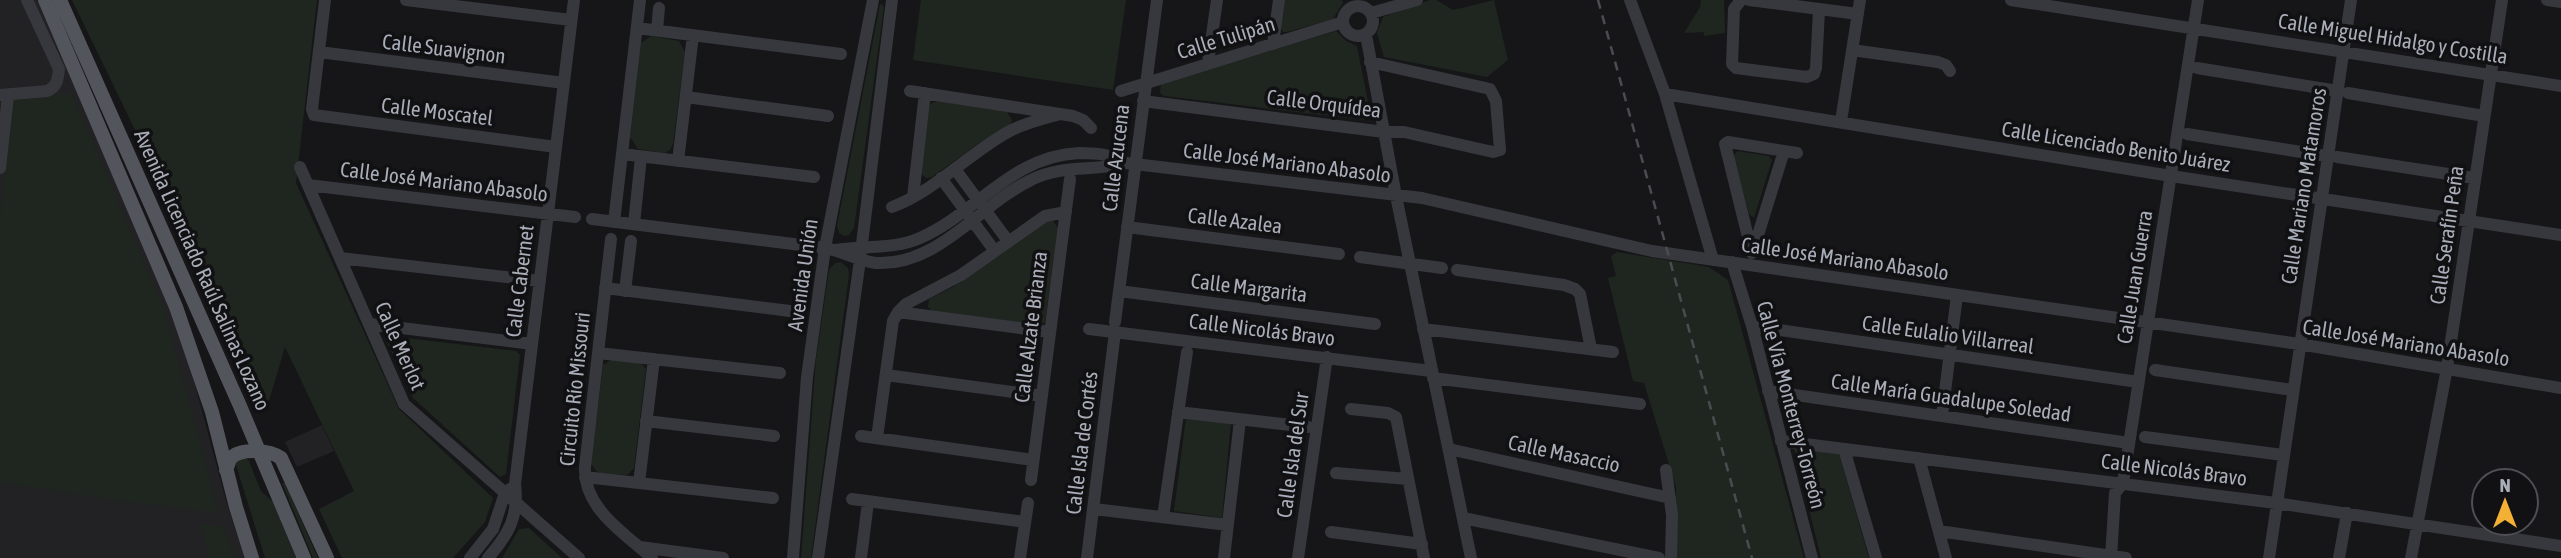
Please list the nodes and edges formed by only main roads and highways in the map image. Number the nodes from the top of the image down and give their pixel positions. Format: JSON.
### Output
{"nodes":[{"id":1,"x":45,"y":0,"type":"edge"},
{"id":2,"x":60,"y":0,"type":"edge"},
{"id":3,"x":258,"y":452,"type":"junction"},
{"id":4,"x":226,"y":470,"type":"junction"},
{"id":5,"x":252,"y":558,"type":"edge"},
{"id":6,"x":304,"y":558,"type":"edge"},
{"id":7,"x":327,"y":558,"type":"edge"}],
"edges":[{"from":1,"to":4,"type":"main road","name":"Avenida Licenciado Raúl Salinas Lozano"},
{"from":2,"to":3,"type":"main road","name":"Avenida Licenciado Raúl Salinas Lozano"},
{"from":3,"to":4,"type":"main road"},
{"from":3,"to":6,"type":"main road","name":"Avenida Licenciado Raúl Salinas Lozano"},
{"from":3,"to":7,"type":"main road"},
{"from":4,"to":5,"type":"main road","name":"Avenida Licenciado Raúl Salinas Lozano"}]}
